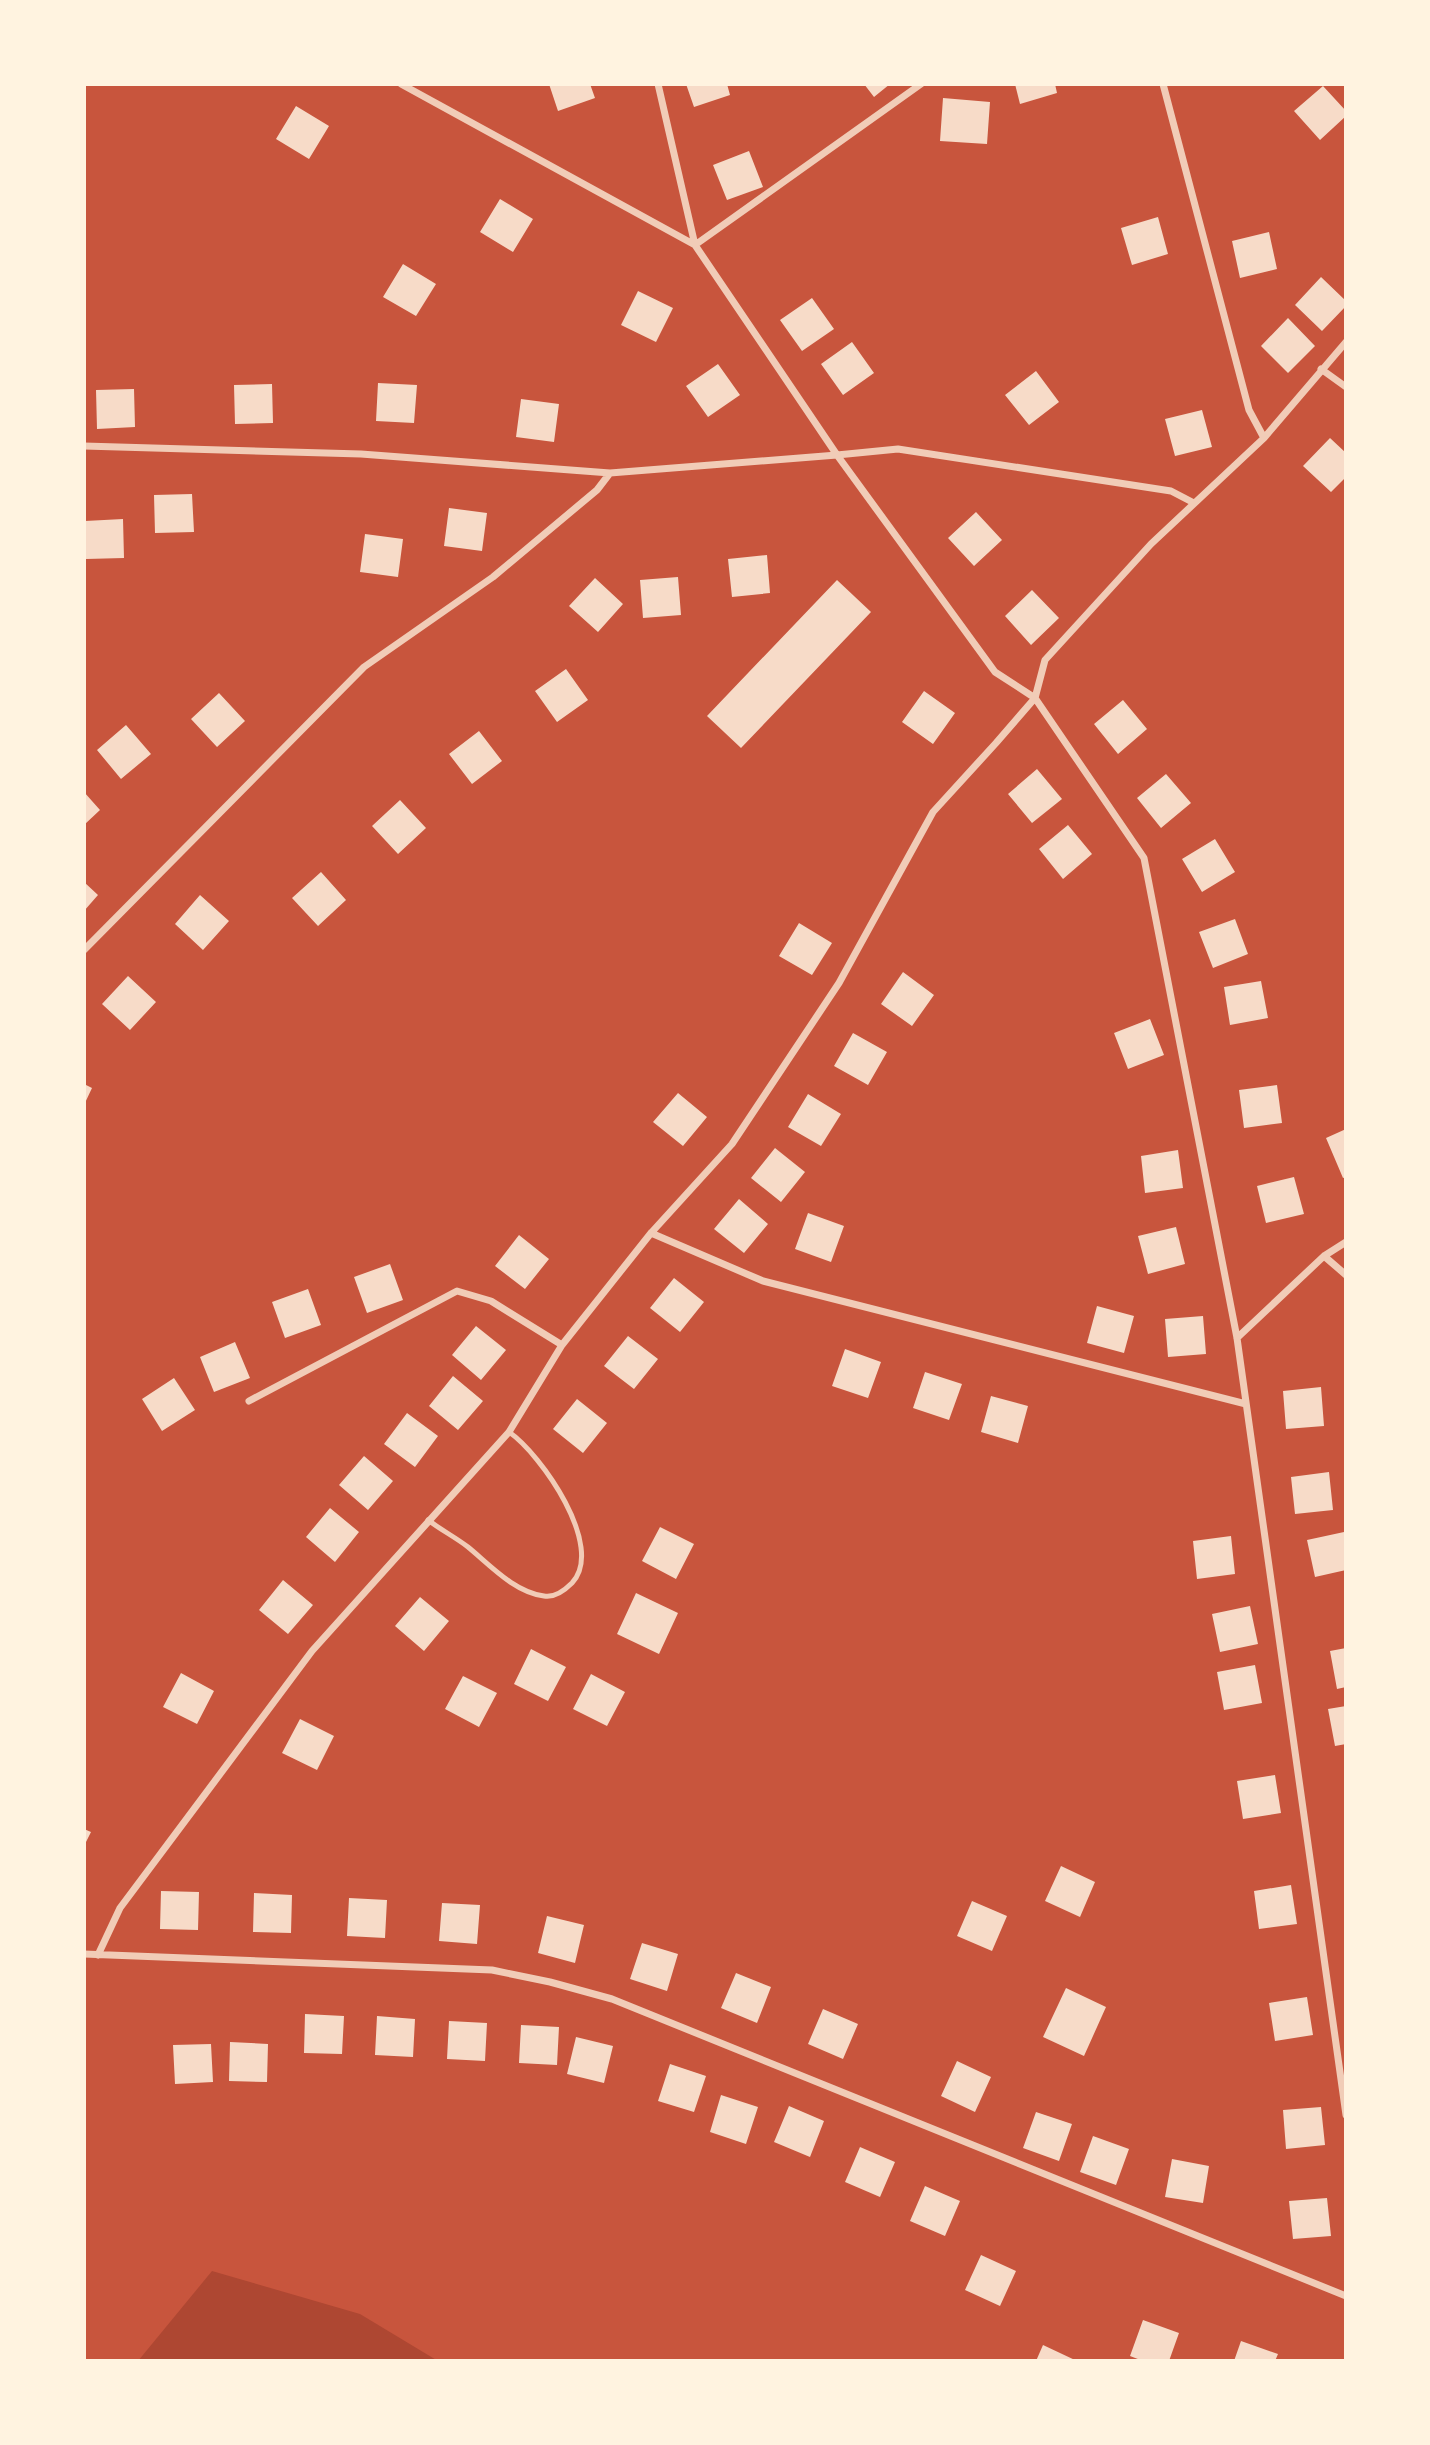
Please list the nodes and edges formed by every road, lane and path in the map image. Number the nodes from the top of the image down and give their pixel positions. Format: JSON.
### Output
{"nodes":[{"id":1,"x":401,"y":84,"type":"edge"},
{"id":2,"x":658,"y":84,"type":"edge"},
{"id":3,"x":922,"y":84,"type":"edge"},
{"id":4,"x":1164,"y":84,"type":"edge"},
{"id":5,"x":695,"y":245,"type":"junction"},
{"id":6,"x":1346,"y":342,"type":"edge"},
{"id":7,"x":1321,"y":369,"type":"junction"},
{"id":8,"x":1346,"y":387,"type":"edge"},
{"id":9,"x":1264,"y":438,"type":"junction"},
{"id":10,"x":84,"y":446,"type":"edge"},
{"id":11,"x":837,"y":455,"type":"junction"},
{"id":12,"x":610,"y":473,"type":"junction"},
{"id":13,"x":1194,"y":503,"type":"junction"},
{"id":14,"x":1035,"y":698,"type":"junction"},
{"id":15,"x":84,"y":950,"type":"edge"},
{"id":16,"x":651,"y":1233,"type":"junction"},
{"id":17,"x":1346,"y":1242,"type":"edge"},
{"id":18,"x":1324,"y":1256,"type":"junction"},
{"id":19,"x":1346,"y":1275,"type":"edge"},
{"id":20,"x":1237,"y":1338,"type":"junction"},
{"id":21,"x":562,"y":1345,"type":"junction"},
{"id":22,"x":249,"y":1401,"type":"dead end"},
{"id":23,"x":1246,"y":1404,"type":"junction"},
{"id":24,"x":509,"y":1432,"type":"junction"},
{"id":25,"x":428,"y":1520,"type":"junction"},
{"id":26,"x":84,"y":1954,"type":"edge"},
{"id":27,"x":98,"y":1955,"type":"junction"},
{"id":28,"x":1346,"y":2115,"type":"edge"},
{"id":29,"x":1346,"y":2296,"type":"edge"}],
"edges":[{"from":1,"to":5,"type":"street"},
{"from":2,"to":5,"type":"street"},
{"from":3,"to":5,"type":"street"},
{"from":4,"to":9,"type":"street"},
{"from":5,"to":11,"type":"street"},
{"from":6,"to":7,"type":"street"},
{"from":7,"to":8,"type":"street"},
{"from":7,"to":9,"type":"street"},
{"from":9,"to":13,"type":"street"},
{"from":10,"to":12,"type":"street"},
{"from":11,"to":12,"type":"street"},
{"from":11,"to":13,"type":"street"},
{"from":11,"to":14,"type":"street"},
{"from":12,"to":15,"type":"street"},
{"from":13,"to":14,"type":"street"},
{"from":14,"to":16,"type":"street"},
{"from":14,"to":20,"type":"street"},
{"from":16,"to":21,"type":"street"},
{"from":16,"to":23,"type":"street"},
{"from":17,"to":18,"type":"street"},
{"from":18,"to":19,"type":"street"},
{"from":18,"to":20,"type":"street"},
{"from":20,"to":23,"type":"street"},
{"from":21,"to":22,"type":"street"},
{"from":21,"to":24,"type":"street"},
{"from":23,"to":28,"type":"street"},
{"from":24,"to":25,"type":"street"},
{"from":24,"to":25,"type":"lane"},
{"from":25,"to":27,"type":"street"},
{"from":26,"to":27,"type":"street"},
{"from":27,"to":29,"type":"street"}]}
